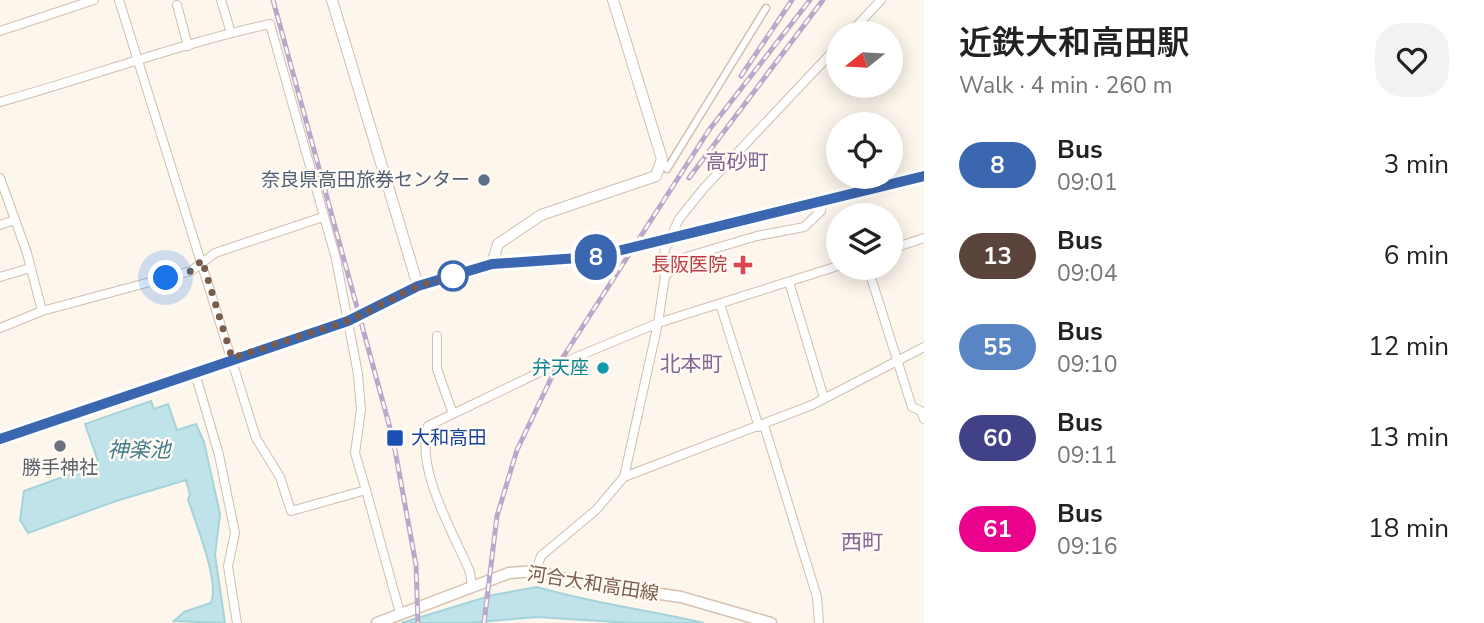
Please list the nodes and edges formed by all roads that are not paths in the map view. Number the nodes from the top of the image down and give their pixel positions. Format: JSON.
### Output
{"nodes":[{"id":1,"x":94,"y":0,"type":"edge"},
{"id":2,"x":119,"y":0,"type":"edge"},
{"id":3,"x":222,"y":0,"type":"edge"},
{"id":4,"x":332,"y":0,"type":"edge"},
{"id":5,"x":614,"y":0,"type":"edge"},
{"id":6,"x":881,"y":0,"type":"edge"},
{"id":7,"x":177,"y":5,"type":"dead end"},
{"id":8,"x":766,"y":8,"type":"dead end"},
{"id":9,"x":861,"y":21,"type":"edge"},
{"id":10,"x":0,"y":31,"type":"edge"},
{"id":11,"x":231,"y":33,"type":"junction"},
{"id":12,"x":188,"y":46,"type":"junction"},
{"id":13,"x":826,"y":59,"type":"edge"},
{"id":14,"x":139,"y":60,"type":"junction"},
{"id":15,"x":0,"y":102,"type":"edge"},
{"id":16,"x":662,"y":159,"type":"junction"},
{"id":17,"x":924,"y":176,"type":"edge"},
{"id":18,"x":0,"y":178,"type":"edge"},
{"id":19,"x":822,"y":202,"type":"junction"},
{"id":20,"x":323,"y":218,"type":"junction"},
{"id":21,"x":15,"y":220,"type":"junction"},
{"id":22,"x":0,"y":225,"type":"edge"},
{"id":23,"x":924,"y":239,"type":"edge"},
{"id":24,"x":903,"y":245,"type":"edge"},
{"id":25,"x":202,"y":260,"type":"junction"},
{"id":26,"x":492,"y":264,"type":"junction"},
{"id":27,"x":30,"y":268,"type":"junction"},
{"id":28,"x":826,"y":271,"type":"edge"},
{"id":29,"x":665,"y":276,"type":"junction"},
{"id":30,"x":0,"y":277,"type":"edge"},
{"id":31,"x":872,"y":280,"type":"edge"},
{"id":32,"x":789,"y":282,"type":"junction"},
{"id":33,"x":418,"y":286,"type":"junction"},
{"id":34,"x":720,"y":304,"type":"junction"},
{"id":35,"x":43,"y":312,"type":"junction"},
{"id":36,"x":348,"y":321,"type":"junction"},
{"id":37,"x":657,"y":323,"type":"junction"},
{"id":38,"x":0,"y":328,"type":"edge"},
{"id":39,"x":437,"y":336,"type":"dead end"},
{"id":40,"x":924,"y":347,"type":"edge"},
{"id":41,"x":232,"y":358,"type":"junction"},
{"id":42,"x":896,"y":362,"type":"junction"},
{"id":43,"x":195,"y":373,"type":"junction"},
{"id":44,"x":824,"y":398,"type":"junction"},
{"id":45,"x":923,"y":413,"type":"edge"},
{"id":46,"x":453,"y":414,"type":"junction"},
{"id":47,"x":762,"y":426,"type":"junction"},
{"id":48,"x":0,"y":439,"type":"edge"},
{"id":49,"x":624,"y":477,"type":"junction"},
{"id":50,"x":366,"y":489,"type":"junction"},
{"id":51,"x":536,"y":571,"type":"junction"},
{"id":52,"x":472,"y":588,"type":"junction"},
{"id":53,"x":400,"y":613,"type":"junction"},
{"id":54,"x":237,"y":623,"type":"edge"},
{"id":55,"x":377,"y":623,"type":"edge"},
{"id":56,"x":772,"y":623,"type":"edge"},
{"id":57,"x":819,"y":623,"type":"edge"}],
"edges":[{"from":1,"to":10,"type":"street"},
{"from":2,"to":14,"type":"street"},
{"from":3,"to":11,"type":"street"},
{"from":4,"to":33,"type":"street"},
{"from":5,"to":16,"type":"street"},
{"from":6,"to":9,"type":"street"},
{"from":7,"to":12,"type":"street"},
{"from":8,"to":16,"type":"street"},
{"from":11,"to":12,"type":"street"},
{"from":11,"to":20,"type":"street"},
{"from":12,"to":14,"type":"street"},
{"from":13,"to":29,"type":"street","bridge":true},
{"from":14,"to":15,"type":"street"},
{"from":14,"to":25,"type":"street"},
{"from":16,"to":26,"type":"street"},
{"from":17,"to":19,"type":"main road"},
{"from":18,"to":21,"type":"street"},
{"from":19,"to":26,"type":"main road"},
{"from":19,"to":29,"type":"street"},
{"from":20,"to":25,"type":"street"},
{"from":20,"to":36,"type":"street"},
{"from":21,"to":22,"type":"street"},
{"from":21,"to":27,"type":"street"},
{"from":23,"to":24,"type":"street"},
{"from":25,"to":35,"type":"street"},
{"from":25,"to":41,"type":"street"},
{"from":26,"to":33,"type":"main road"},
{"from":27,"to":30,"type":"street"},
{"from":27,"to":35,"type":"street"},
{"from":28,"to":32,"type":"street"},
{"from":29,"to":37,"type":"street"},
{"from":31,"to":42,"type":"street"},
{"from":32,"to":34,"type":"street"},
{"from":32,"to":44,"type":"street"},
{"from":33,"to":36,"type":"main road"},
{"from":34,"to":37,"type":"street"},
{"from":34,"to":47,"type":"street"},
{"from":35,"to":38,"type":"street"},
{"from":36,"to":41,"type":"main road"},
{"from":36,"to":50,"type":"street"},
{"from":37,"to":46,"type":"street"},
{"from":37,"to":49,"type":"street"},
{"from":39,"to":46,"type":"street"},
{"from":40,"to":42,"type":"street"},
{"from":41,"to":43,"type":"main road"},
{"from":41,"to":50,"type":"street"},
{"from":42,"to":44,"type":"street"},
{"from":42,"to":45,"type":"street"},
{"from":43,"to":48,"type":"main road"},
{"from":43,"to":54,"type":"street"},
{"from":44,"to":47,"type":"street"},
{"from":46,"to":52,"type":"street"},
{"from":47,"to":49,"type":"street"},
{"from":47,"to":57,"type":"street"},
{"from":49,"to":51,"type":"street"},
{"from":50,"to":53,"type":"street"},
{"from":51,"to":52,"type":"main road","name":"河合大和高田線"},
{"from":51,"to":56,"type":"main road","name":"河合大和高田線"},
{"from":52,"to":53,"type":"main road","name":"河合大和高田線"},
{"from":53,"to":55,"type":"main road","name":"河合大和高田線"}]}
